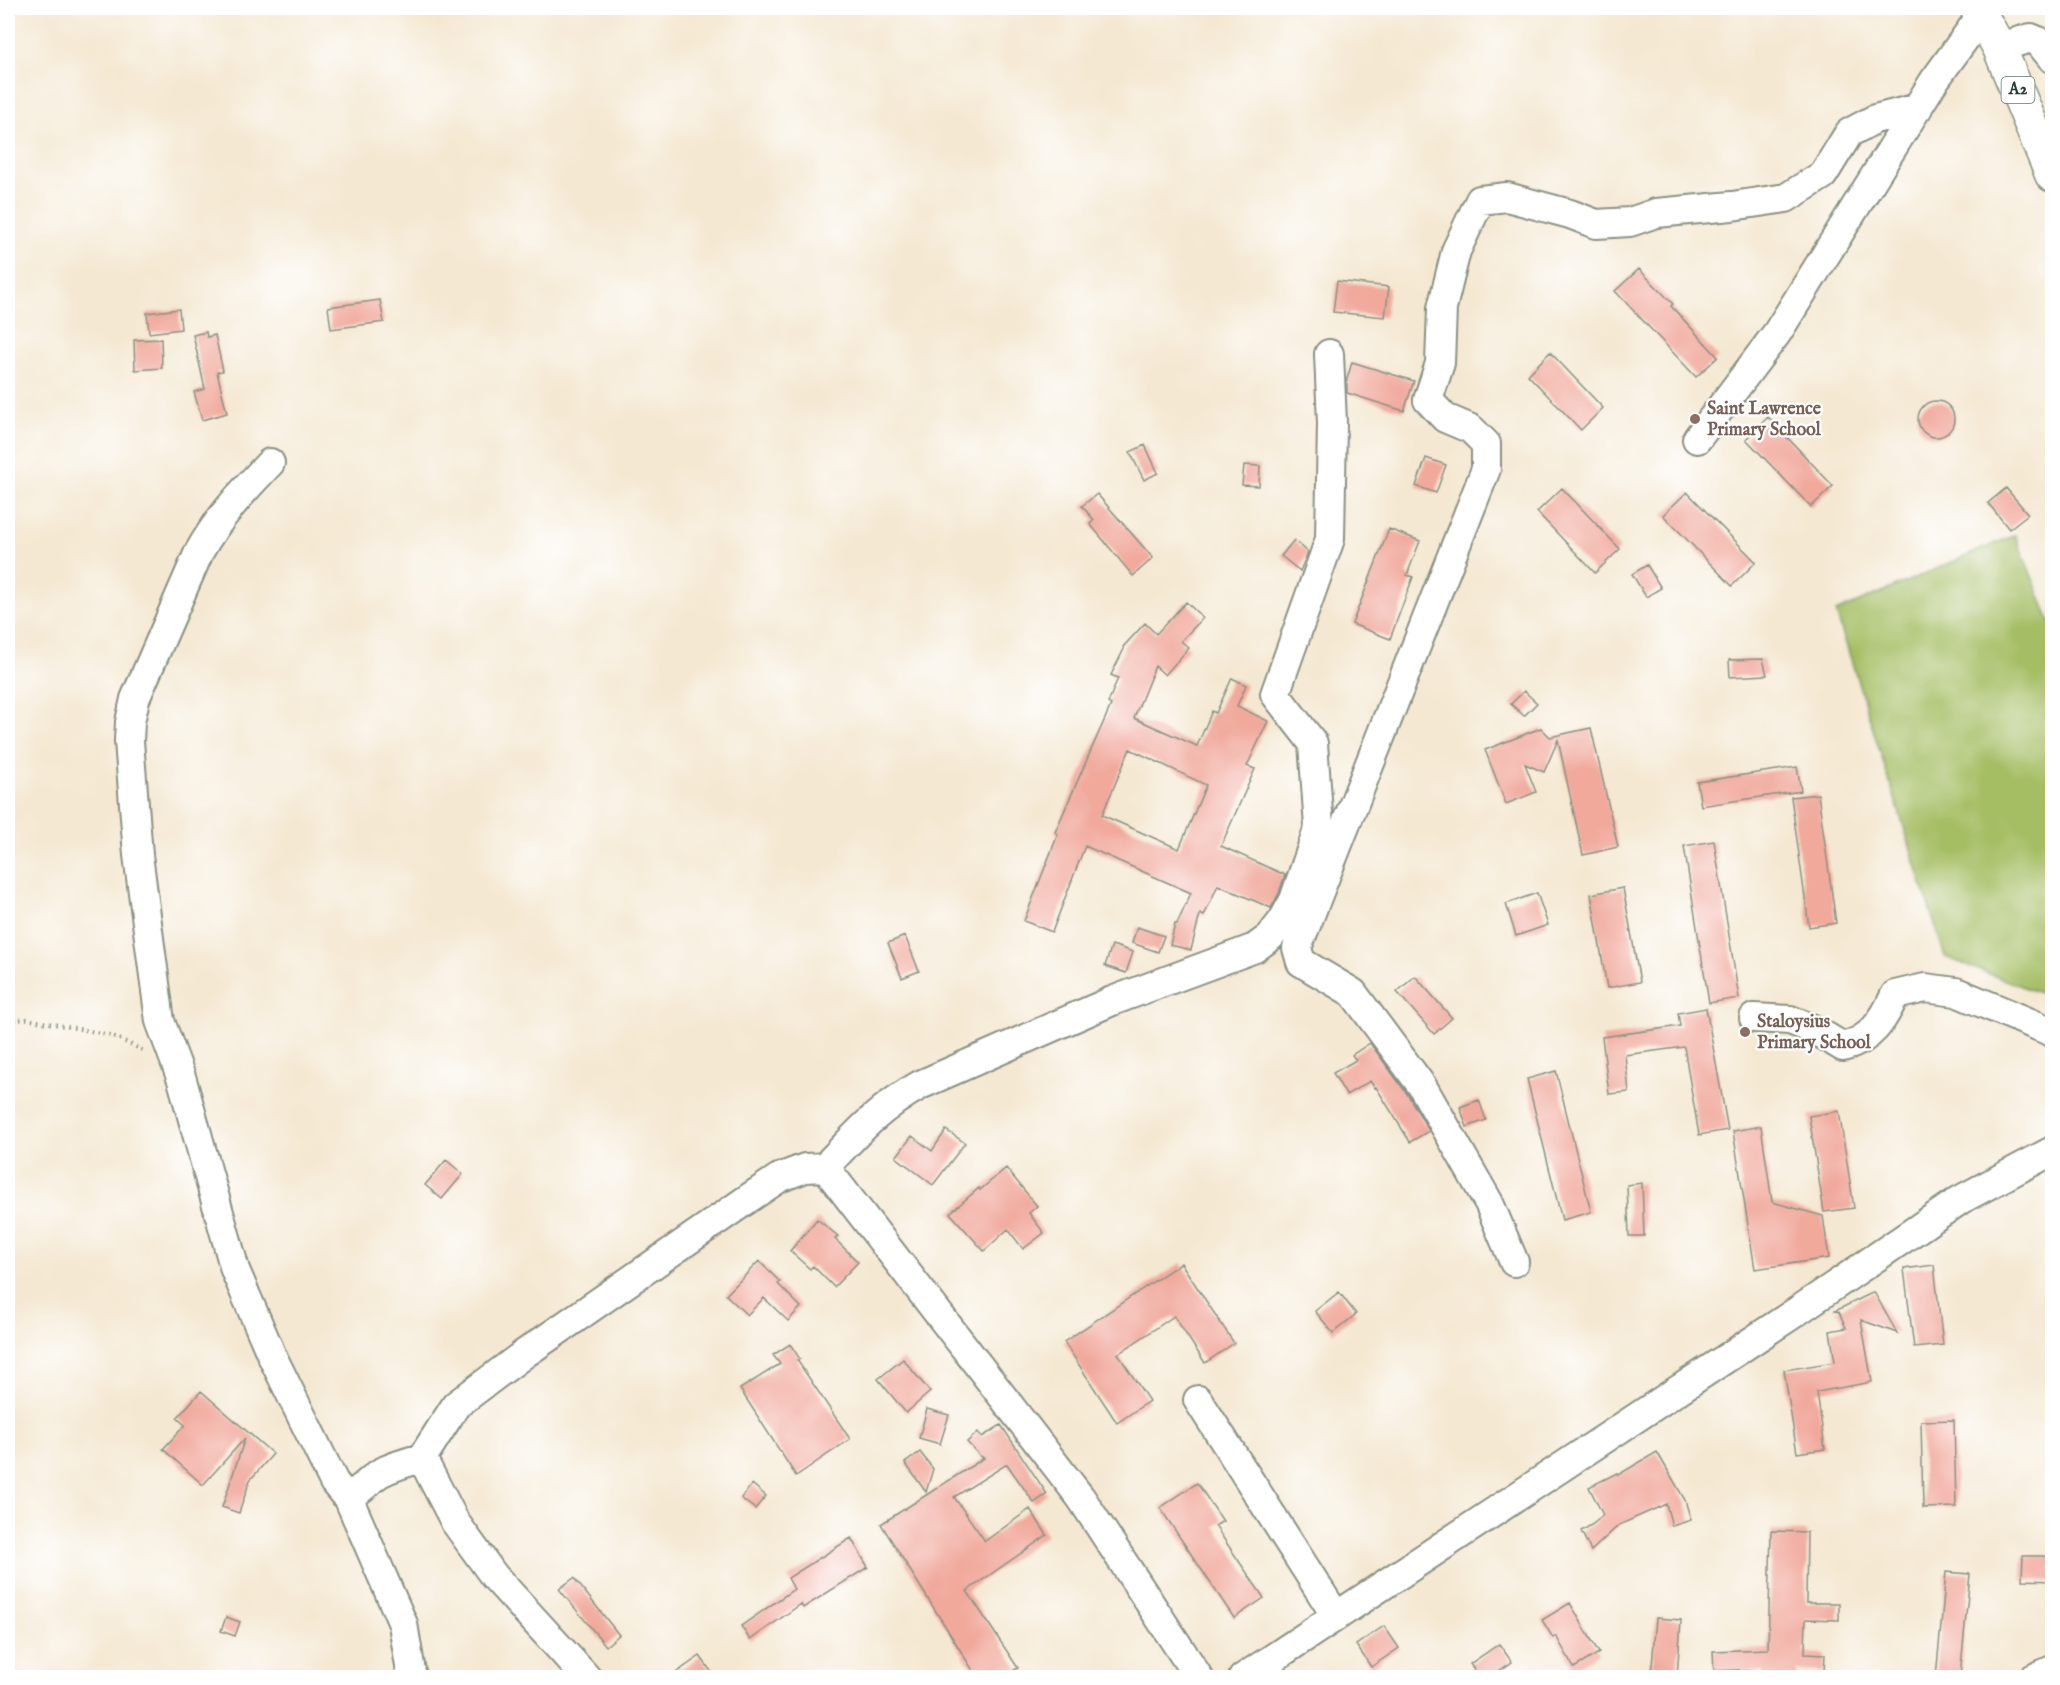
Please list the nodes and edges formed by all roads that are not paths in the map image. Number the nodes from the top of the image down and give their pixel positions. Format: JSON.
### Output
{"nodes":[{"id":1,"x":1979,"y":12,"type":"edge"},
{"id":2,"x":1999,"y":47,"type":"junction"},
{"id":3,"x":2052,"y":58,"type":"edge"},
{"id":4,"x":1918,"y":108,"type":"junction"},
{"id":5,"x":2052,"y":175,"type":"edge"},
{"id":6,"x":1329,"y":354,"type":"dead end"},
{"id":7,"x":1697,"y":439,"type":"dead end"},
{"id":8,"x":270,"y":463,"type":"dead end"},
{"id":9,"x":1754,"y":1018,"type":"dead end"},
{"id":10,"x":2052,"y":1032,"type":"edge"},
{"id":11,"x":2052,"y":1151,"type":"edge"},
{"id":12,"x":825,"y":1167,"type":"junction"},
{"id":13,"x":1514,"y":1262,"type":"dead end"},
{"id":14,"x":1198,"y":1400,"type":"dead end"},
{"id":15,"x":422,"y":1458,"type":"junction"},
{"id":16,"x":347,"y":1495,"type":"junction"},
{"id":17,"x":1336,"y":1616,"type":"junction"},
{"id":18,"x":2052,"y":1670,"type":"edge"},
{"id":19,"x":412,"y":1677,"type":"edge"},
{"id":20,"x":587,"y":1677,"type":"edge"},
{"id":21,"x":1199,"y":1677,"type":"edge"},
{"id":22,"x":1243,"y":1677,"type":"edge"},
{"id":23,"x":2034,"y":1677,"type":"edge"}],
"edges":[{"from":1,"to":2,"type":"main road","number":"A2"},
{"from":1,"to":4,"type":"street"},
{"from":2,"to":3,"type":"street"},
{"from":2,"to":5,"type":"main road","number":"A2"},
{"from":4,"to":7,"type":"street"},
{"from":4,"to":13,"type":"street"},
{"from":6,"to":12,"type":"street"},
{"from":8,"to":16,"type":"street"},
{"from":9,"to":10,"type":"street"},
{"from":11,"to":17,"type":"street"},
{"from":12,"to":15,"type":"street"},
{"from":12,"to":21,"type":"street"},
{"from":14,"to":17,"type":"street"},
{"from":15,"to":16,"type":"street"},
{"from":15,"to":20,"type":"street"},
{"from":16,"to":19,"type":"street"},
{"from":17,"to":22,"type":"street"},
{"from":18,"to":23,"type":"street"}]}
